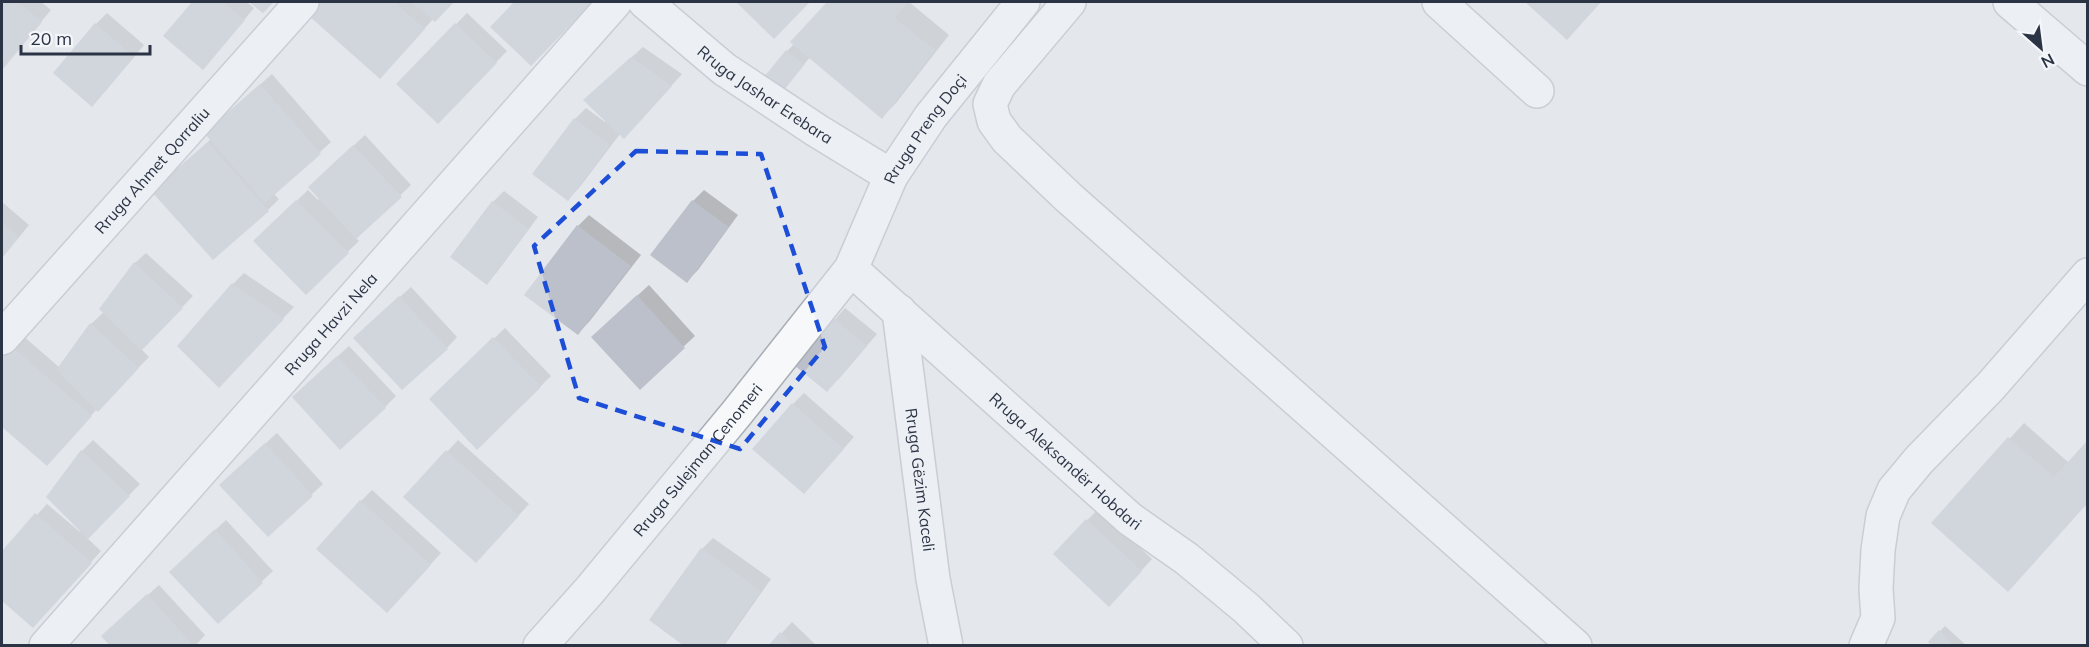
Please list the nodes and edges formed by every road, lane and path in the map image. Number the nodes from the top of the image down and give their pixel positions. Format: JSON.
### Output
{"nodes":[{"id":1,"x":302,"y":2,"type":"edge"},
{"id":2,"x":615,"y":2,"type":"edge"},
{"id":3,"x":645,"y":2,"type":"edge"},
{"id":4,"x":1023,"y":2,"type":"edge"},
{"id":5,"x":1069,"y":2,"type":"edge"},
{"id":6,"x":1439,"y":2,"type":"edge"},
{"id":7,"x":2010,"y":2,"type":"edge"},
{"id":8,"x":2088,"y":69,"type":"edge"},
{"id":9,"x":1537,"y":91,"type":"dead end"},
{"id":10,"x":891,"y":176,"type":"junction"},
{"id":11,"x":851,"y":269,"type":"junction"},
{"id":12,"x":2088,"y":275,"type":"edge"},
{"id":13,"x":899,"y":311,"type":"junction"},
{"id":14,"x":2,"y":338,"type":"edge"},
{"id":15,"x":46,"y":645,"type":"edge"},
{"id":16,"x":540,"y":645,"type":"edge"},
{"id":17,"x":946,"y":645,"type":"edge"},
{"id":18,"x":1286,"y":645,"type":"edge"},
{"id":19,"x":1575,"y":645,"type":"edge"},
{"id":20,"x":1866,"y":645,"type":"edge"}],
"edges":[{"from":1,"to":14,"type":"street","name":"Rruga Ahmet Qorraliu"},
{"from":2,"to":15,"type":"street","name":"Rruga Havzi Nela"},
{"from":3,"to":10,"type":"street","name":"Rruga Jashar Erebara"},
{"from":4,"to":10,"type":"street","name":"Rruga Preng Doçi"},
{"from":5,"to":19,"type":"street"},
{"from":6,"to":9,"type":"street"},
{"from":7,"to":8,"type":"street"},
{"from":10,"to":11,"type":"street","name":"Rruga Preng Doçi"},
{"from":11,"to":13,"type":"street","name":"Rruga Aleksandër Hobdari"},
{"from":11,"to":16,"type":"street","name":"Rruga Sulejman Cenomeri"},
{"from":12,"to":20,"type":"street"},
{"from":13,"to":17,"type":"street","name":"Rruga Gëzim Kaceli"},
{"from":13,"to":18,"type":"street","name":"Rruga Aleksandër Hobdari"}]}
